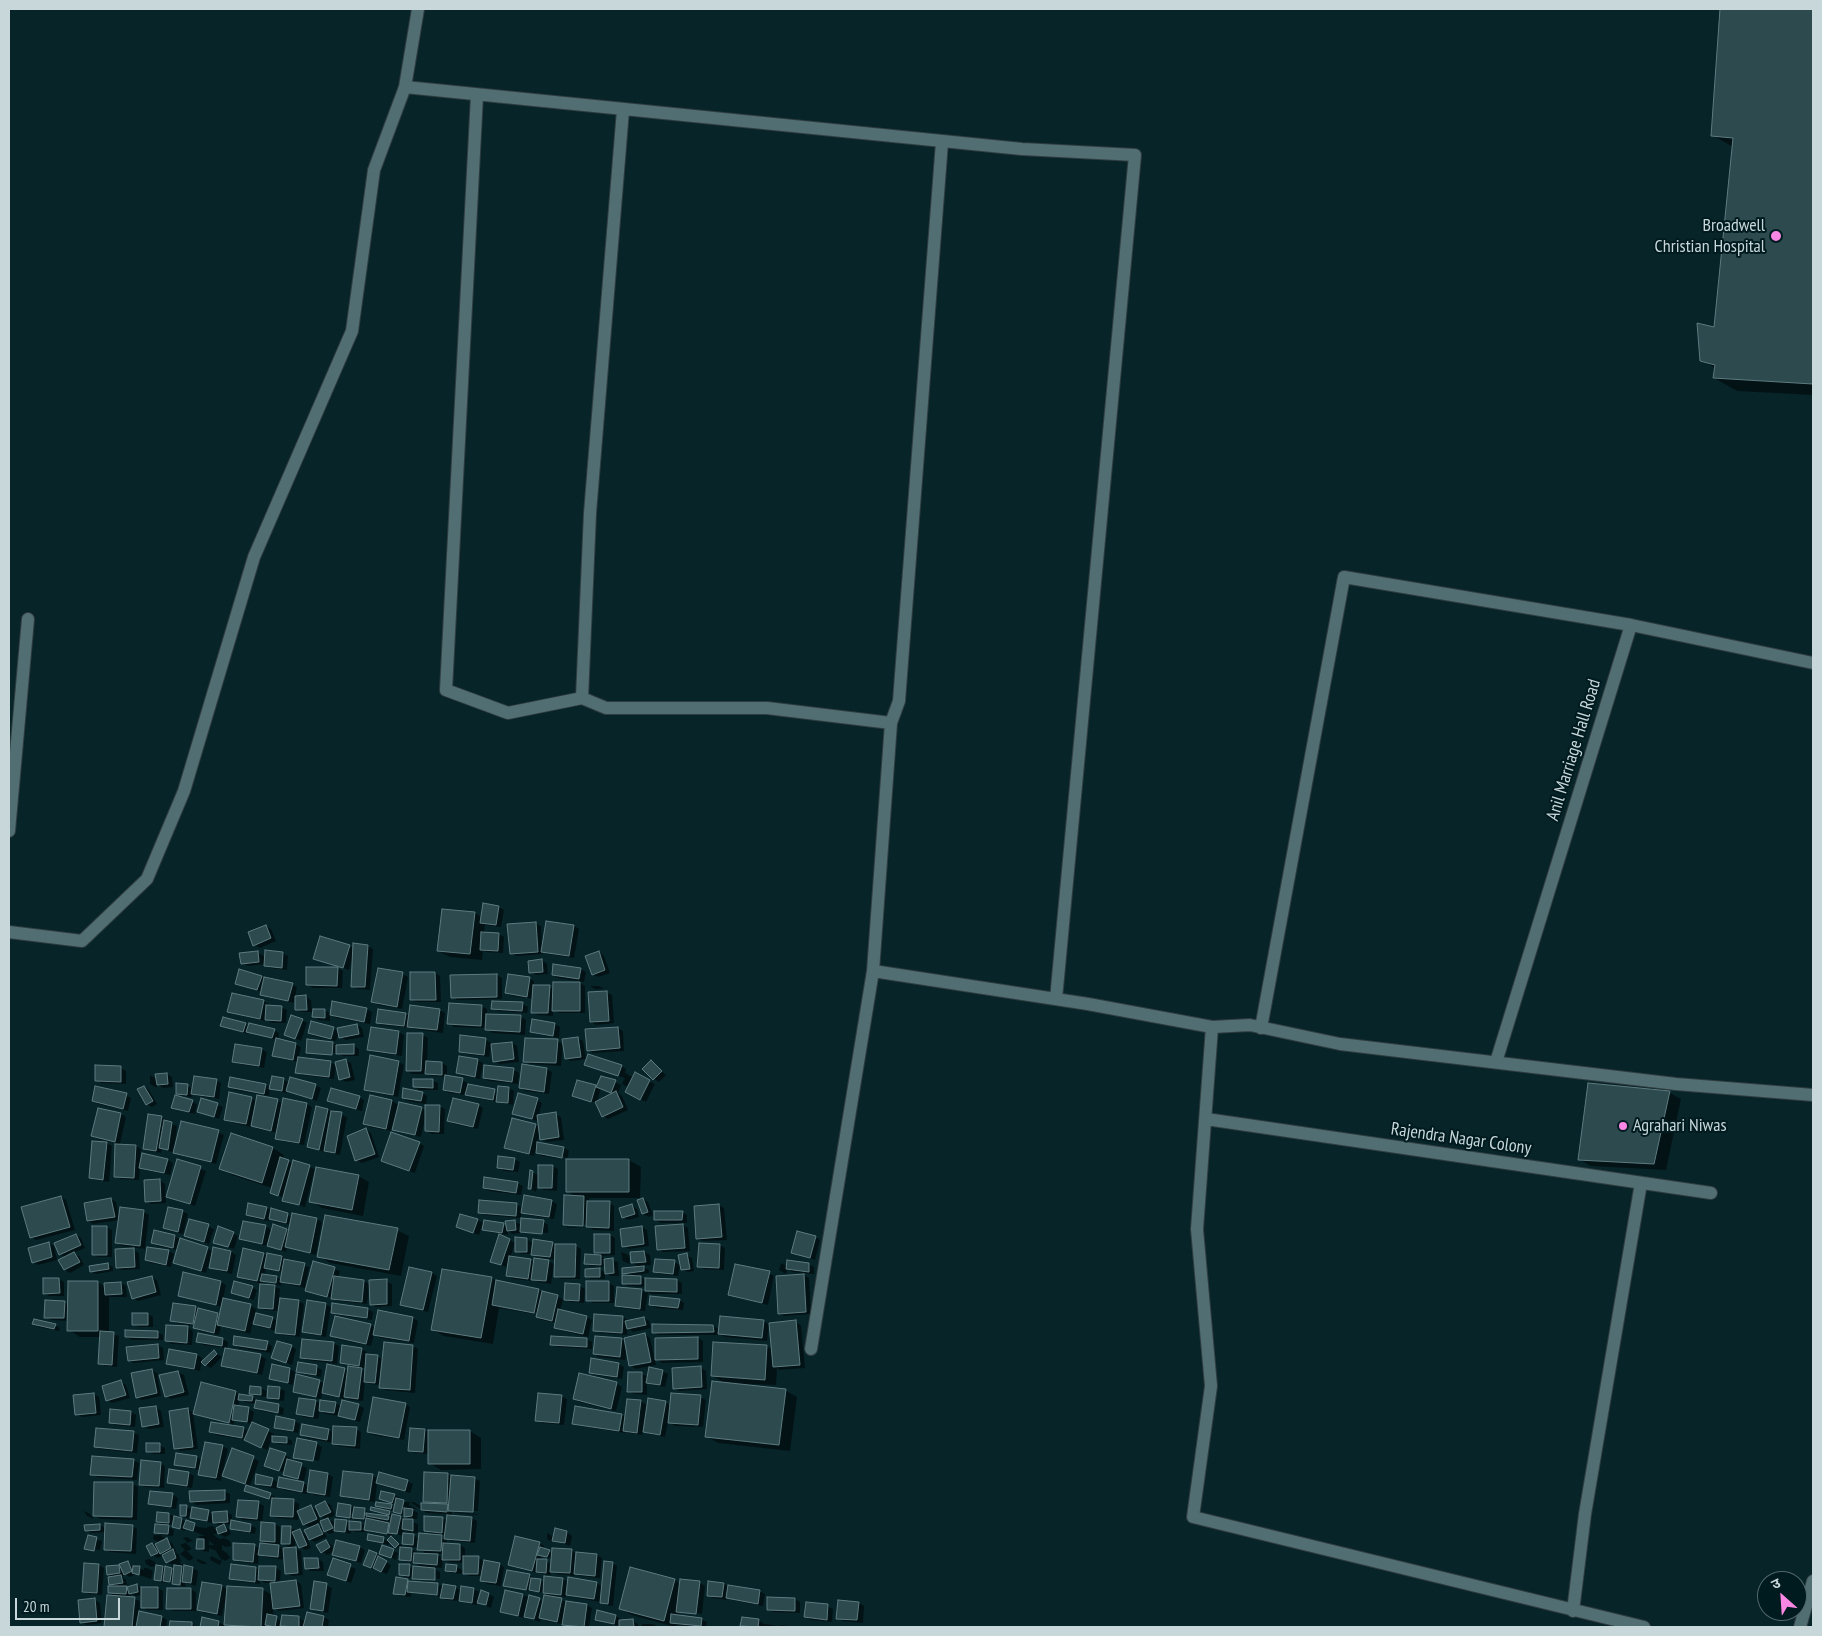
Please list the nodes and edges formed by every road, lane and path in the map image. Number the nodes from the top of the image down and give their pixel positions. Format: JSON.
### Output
{"nodes":[{"id":1,"x":418,"y":9,"type":"edge"},
{"id":2,"x":405,"y":87,"type":"junction"},
{"id":3,"x":477,"y":95,"type":"junction"},
{"id":4,"x":623,"y":110,"type":"junction"},
{"id":5,"x":942,"y":142,"type":"junction"},
{"id":6,"x":28,"y":619,"type":"dead end"},
{"id":7,"x":1631,"y":625,"type":"junction"},
{"id":8,"x":1813,"y":663,"type":"edge"},
{"id":9,"x":582,"y":698,"type":"junction"},
{"id":10,"x":891,"y":723,"type":"junction"},
{"id":11,"x":9,"y":830,"type":"edge"},
{"id":12,"x":9,"y":932,"type":"edge"},
{"id":13,"x":873,"y":971,"type":"junction"},
{"id":14,"x":1056,"y":999,"type":"junction"},
{"id":15,"x":1212,"y":1027,"type":"junction"},
{"id":16,"x":1261,"y":1028,"type":"junction"},
{"id":17,"x":1496,"y":1062,"type":"junction"},
{"id":18,"x":1813,"y":1095,"type":"edge"},
{"id":19,"x":1206,"y":1119,"type":"junction"},
{"id":20,"x":1641,"y":1183,"type":"junction"},
{"id":21,"x":1711,"y":1193,"type":"dead end"},
{"id":22,"x":811,"y":1348,"type":"dead end"},
{"id":23,"x":1813,"y":1581,"type":"edge"},
{"id":24,"x":1573,"y":1611,"type":"junction"},
{"id":25,"x":1644,"y":1627,"type":"edge"},
{"id":26,"x":1800,"y":1627,"type":"edge"}],
"edges":[{"from":1,"to":2,"type":"street"},
{"from":2,"to":3,"type":"street"},
{"from":2,"to":12,"type":"street"},
{"from":3,"to":4,"type":"street"},
{"from":3,"to":9,"type":"street"},
{"from":4,"to":5,"type":"street"},
{"from":4,"to":9,"type":"street"},
{"from":5,"to":10,"type":"street"},
{"from":5,"to":14,"type":"street"},
{"from":6,"to":11,"type":"street"},
{"from":7,"to":8,"type":"street"},
{"from":7,"to":16,"type":"street"},
{"from":7,"to":17,"type":"street","name":"Anil Marriage Hall Road"},
{"from":9,"to":10,"type":"street"},
{"from":10,"to":13,"type":"street"},
{"from":13,"to":14,"type":"street"},
{"from":13,"to":22,"type":"street"},
{"from":14,"to":15,"type":"street"},
{"from":15,"to":16,"type":"street"},
{"from":15,"to":19,"type":"street"},
{"from":16,"to":17,"type":"street"},
{"from":17,"to":18,"type":"street"},
{"from":19,"to":20,"type":"street","name":"Rajendra Nagar Colony"},
{"from":19,"to":24,"type":"street"},
{"from":20,"to":21,"type":"street","name":"Rajendra Nagar Colony"},
{"from":20,"to":24,"type":"street"},
{"from":23,"to":26,"type":"street"},
{"from":24,"to":25,"type":"street"}]}
